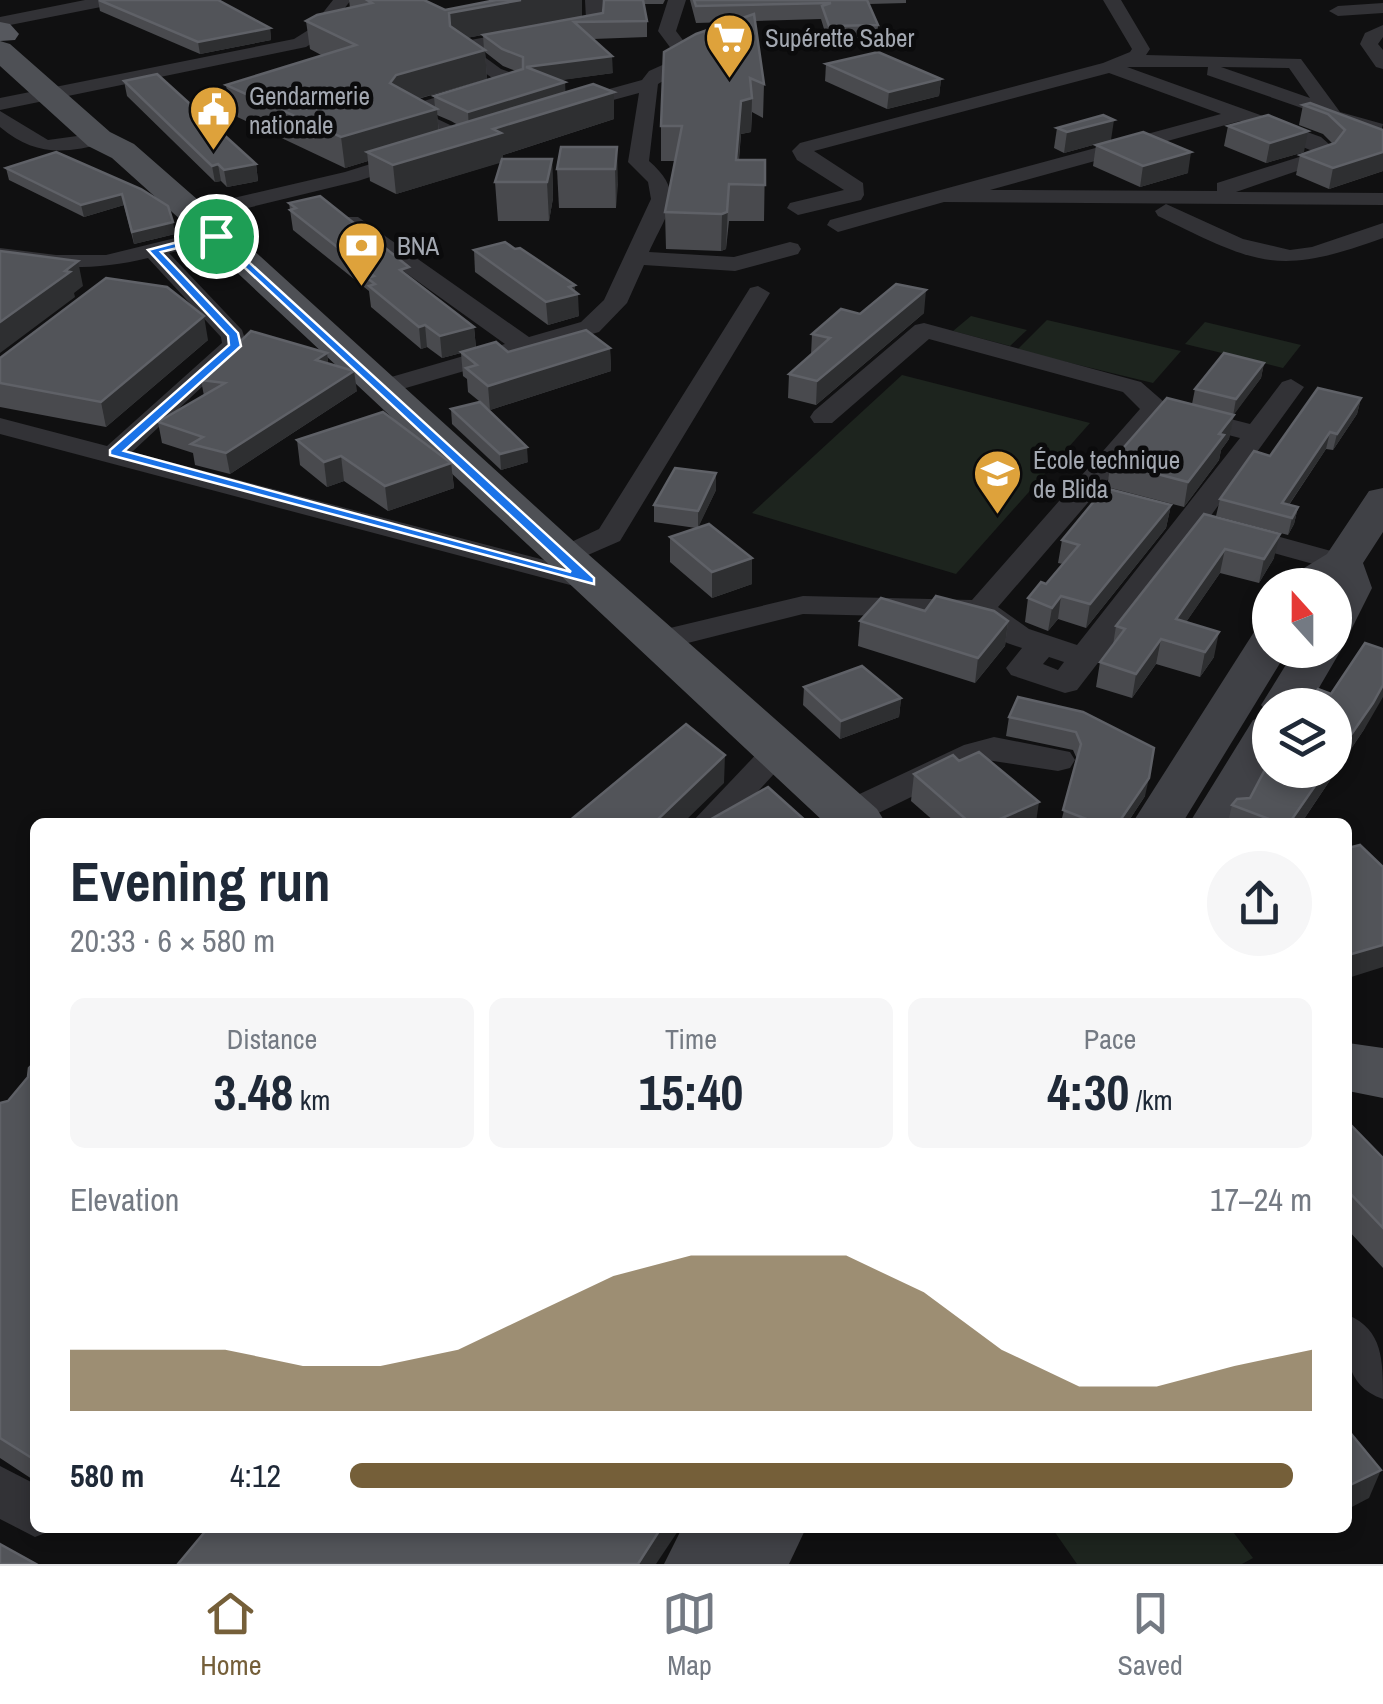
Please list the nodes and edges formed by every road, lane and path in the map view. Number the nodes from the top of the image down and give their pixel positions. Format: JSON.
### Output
{"nodes":[{"id":1,"x":112,"y":0,"type":"edge"},
{"id":2,"x":342,"y":0,"type":"edge"},
{"id":3,"x":594,"y":0,"type":"edge"},
{"id":4,"x":677,"y":0,"type":"edge"},
{"id":5,"x":1112,"y":0,"type":"edge"},
{"id":6,"x":1383,"y":8,"type":"edge"},
{"id":7,"x":1338,"y":11,"type":"dead end"},
{"id":8,"x":1383,"y":30,"type":"edge"},
{"id":9,"x":1,"y":34,"type":"edge"},
{"id":10,"x":1185,"y":61,"type":"junction"},
{"id":11,"x":1383,"y":63,"type":"edge"},
{"id":12,"x":1119,"y":64,"type":"junction"},
{"id":13,"x":648,"y":84,"type":"junction"},
{"id":14,"x":57,"y":93,"type":"junction"},
{"id":15,"x":0,"y":104,"type":"edge"},
{"id":16,"x":1326,"y":110,"type":"junction"},
{"id":17,"x":550,"y":112,"type":"edge"},
{"id":18,"x":1242,"y":114,"type":"junction"},
{"id":19,"x":0,"y":118,"type":"edge"},
{"id":20,"x":1380,"y":129,"type":"edge"},
{"id":21,"x":111,"y":145,"type":"junction"},
{"id":22,"x":1254,"y":179,"type":"junction"},
{"id":23,"x":939,"y":196,"type":"junction"},
{"id":24,"x":1196,"y":197,"type":"junction"},
{"id":25,"x":1294,"y":198,"type":"junction"},
{"id":26,"x":1383,"y":199,"type":"edge"},
{"id":27,"x":798,"y":208,"type":"dead end"},
{"id":28,"x":1166,"y":211,"type":"junction"},
{"id":29,"x":1383,"y":211,"type":"edge"},
{"id":30,"x":1035,"y":212,"type":"dead end"},
{"id":31,"x":350,"y":222,"type":"edge"},
{"id":32,"x":205,"y":225,"type":"junction"},
{"id":33,"x":838,"y":226,"type":"dead end"},
{"id":34,"x":1383,"y":230,"type":"edge"},
{"id":35,"x":790,"y":249,"type":"dead end"},
{"id":36,"x":154,"y":250,"type":"junction"},
{"id":37,"x":0,"y":256,"type":"edge"},
{"id":38,"x":635,"y":258,"type":"junction"},
{"id":39,"x":758,"y":293,"type":"dead end"},
{"id":40,"x":526,"y":346,"type":"junction"},
{"id":41,"x":1291,"y":387,"type":"dead end"},
{"id":42,"x":383,"y":388,"type":"junction"},
{"id":43,"x":1155,"y":408,"type":"junction"},
{"id":44,"x":823,"y":417,"type":"dead end"},
{"id":45,"x":0,"y":426,"type":"edge"},
{"id":46,"x":1257,"y":434,"type":"junction"},
{"id":47,"x":115,"y":453,"type":"junction"},
{"id":48,"x":1084,"y":492,"type":"junction"},
{"id":49,"x":1383,"y":500,"type":"edge"},
{"id":50,"x":1120,"y":502,"type":"edge"},
{"id":51,"x":1156,"y":512,"type":"edge"},
{"id":52,"x":1192,"y":522,"type":"junction"},
{"id":53,"x":1301,"y":568,"type":"edge"},
{"id":54,"x":1332,"y":568,"type":"edge"},
{"id":55,"x":576,"y":569,"type":"junction"},
{"id":56,"x":980,"y":609,"type":"junction"},
{"id":57,"x":656,"y":641,"type":"junction"},
{"id":58,"x":1254,"y":668,"type":"edge"},
{"id":59,"x":1278,"y":668,"type":"edge"},
{"id":60,"x":778,"y":752,"type":"junction"},
{"id":61,"x":1058,"y":760,"type":"dead end"},
{"id":62,"x":1252,"y":760,"type":"edge"},
{"id":63,"x":714,"y":818,"type":"edge"},
{"id":64,"x":852,"y":818,"type":"edge"},
{"id":65,"x":1160,"y":818,"type":"edge"},
{"id":66,"x":1190,"y":818,"type":"edge"},
{"id":67,"x":1216,"y":818,"type":"edge"},
{"id":68,"x":1352,"y":1069,"type":"edge"},
{"id":69,"x":1383,"y":1074,"type":"edge"},
{"id":70,"x":1352,"y":1340,"type":"edge"},
{"id":71,"x":1383,"y":1378,"type":"edge"},
{"id":72,"x":0,"y":1490,"type":"edge"},
{"id":73,"x":30,"y":1510,"type":"edge"},
{"id":74,"x":721,"y":1533,"type":"edge"},
{"id":75,"x":766,"y":1533,"type":"edge"},
{"id":76,"x":803,"y":1533,"type":"edge"},
{"id":77,"x":702,"y":1564,"type":"edge"},
{"id":78,"x":747,"y":1564,"type":"edge"},
{"id":79,"x":784,"y":1564,"type":"edge"}],
"edges":[{"from":1,"to":9,"type":"street"},
{"from":2,"to":14,"type":"street"},
{"from":3,"to":32,"type":"street"},
{"from":4,"to":13,"type":"street"},
{"from":5,"to":12,"type":"street"},
{"from":6,"to":7,"type":"street"},
{"from":8,"to":11,"type":"street"},
{"from":9,"to":14,"type":"main road"},
{"from":10,"to":12,"type":"street"},
{"from":10,"to":16,"type":"street"},
{"from":10,"to":16,"type":"street"},
{"from":12,"to":18,"type":"street"},
{"from":12,"to":27,"type":"street"},
{"from":13,"to":17,"type":"street"},
{"from":13,"to":38,"type":"street"},
{"from":14,"to":15,"type":"street"},
{"from":14,"to":21,"type":"main road"},
{"from":16,"to":20,"type":"street"},
{"from":18,"to":22,"type":"street"},
{"from":18,"to":23,"type":"street"},
{"from":19,"to":21,"type":"street"},
{"from":21,"to":32,"type":"main road"},
{"from":22,"to":24,"type":"street"},
{"from":22,"to":25,"type":"street"},
{"from":23,"to":24,"type":"street"},
{"from":23,"to":33,"type":"street"},
{"from":24,"to":25,"type":"street"},
{"from":25,"to":26,"type":"street"},
{"from":28,"to":29,"type":"street"},
{"from":28,"to":30,"type":"street"},
{"from":28,"to":34,"type":"street"},
{"from":31,"to":40,"type":"street"},
{"from":32,"to":36,"type":"street"},
{"from":32,"to":42,"type":"main road"},
{"from":35,"to":38,"type":"street"},
{"from":36,"to":37,"type":"street"},
{"from":36,"to":47,"type":"street"},
{"from":38,"to":40,"type":"street"},
{"from":39,"to":55,"type":"street"},
{"from":40,"to":42,"type":"street"},
{"from":41,"to":46,"type":"street"},
{"from":42,"to":55,"type":"main road"},
{"from":43,"to":44,"type":"street"},
{"from":43,"to":46,"type":"street"},
{"from":43,"to":48,"type":"street"},
{"from":45,"to":47,"type":"street"},
{"from":46,"to":52,"type":"street"},
{"from":47,"to":55,"type":"street"},
{"from":48,"to":50,"type":"street"},
{"from":48,"to":56,"type":"street"},
{"from":49,"to":54,"type":"main road"},
{"from":51,"to":52,"type":"street"},
{"from":52,"to":53,"type":"street"},
{"from":52,"to":56,"type":"street"},
{"from":55,"to":57,"type":"main road"},
{"from":56,"to":57,"type":"street"},
{"from":57,"to":60,"type":"main road"},
{"from":58,"to":65,"type":"main road"},
{"from":59,"to":66,"type":"main road"},
{"from":60,"to":63,"type":"street"},
{"from":60,"to":64,"type":"main road"},
{"from":61,"to":64,"type":"street"},
{"from":62,"to":67,"type":"main road"},
{"from":68,"to":69,"type":"main road"},
{"from":70,"to":71,"type":"street"},
{"from":72,"to":73,"type":"street"},
{"from":74,"to":77,"type":"main road"},
{"from":75,"to":78,"type":"main road"},
{"from":76,"to":79,"type":"main road"}]}
